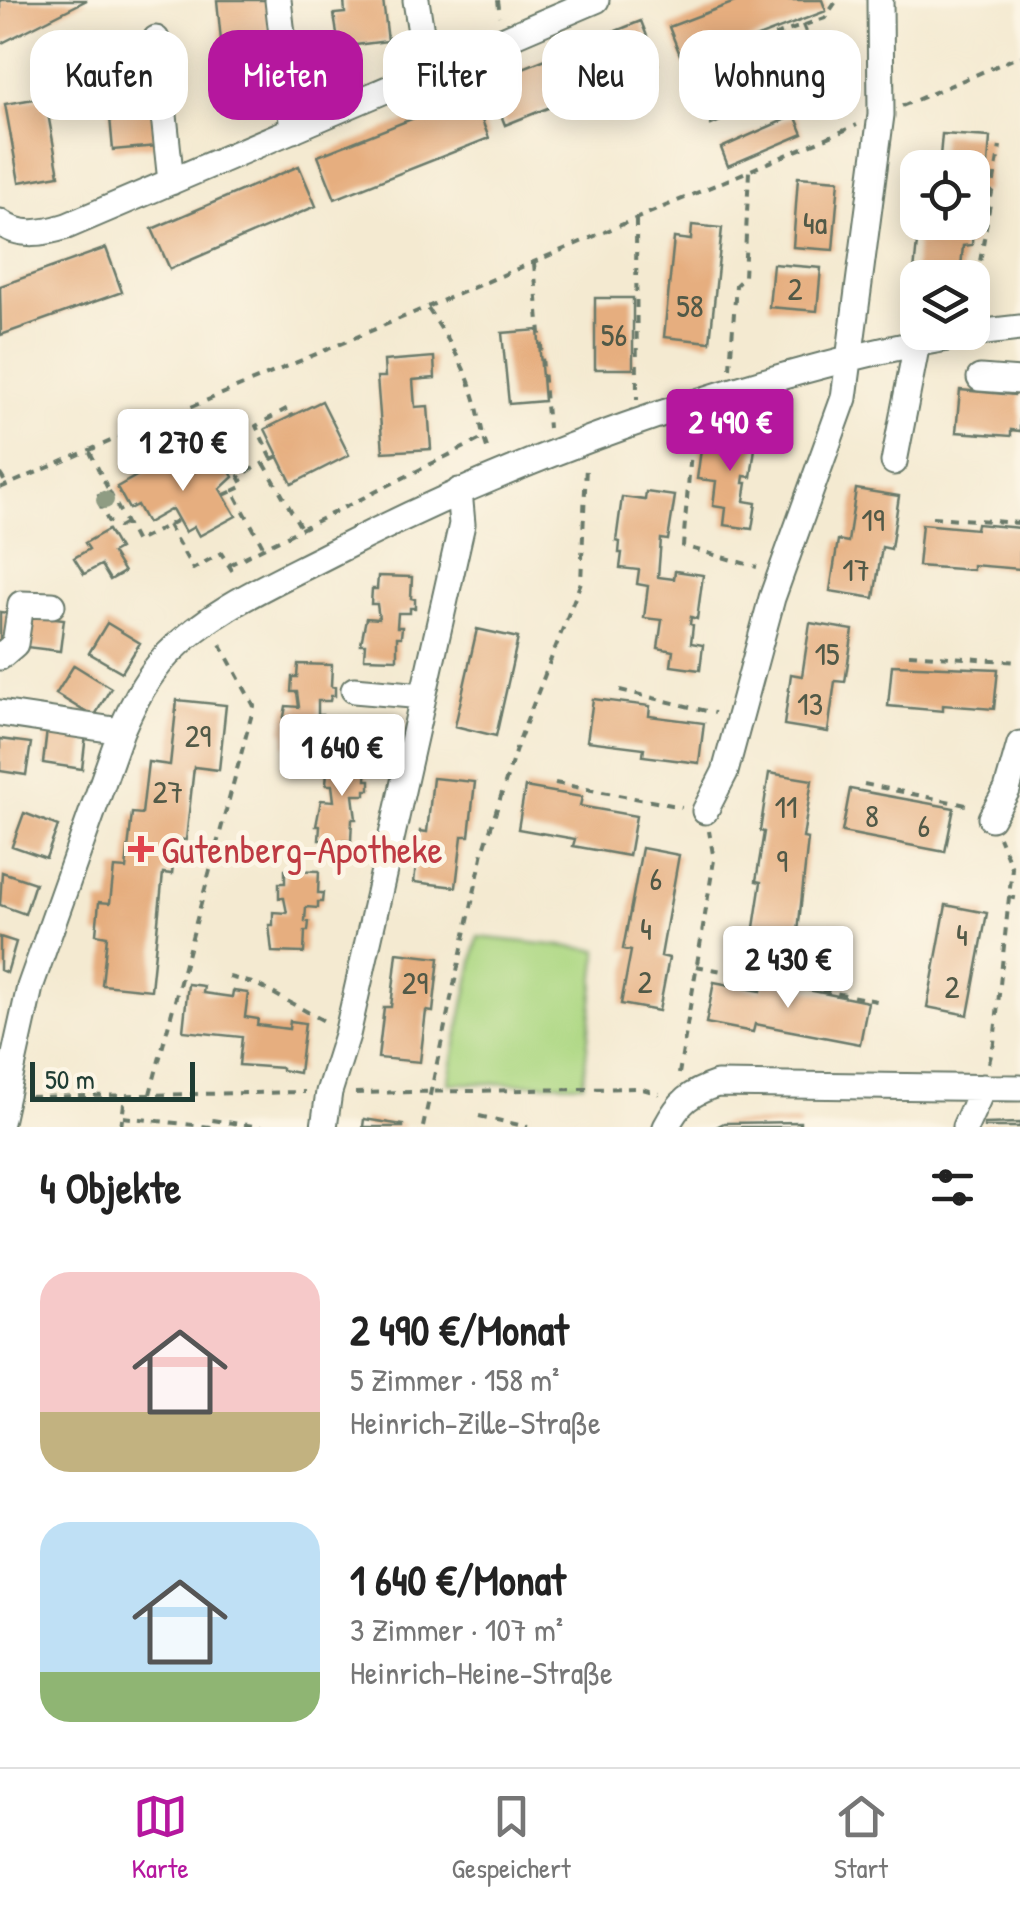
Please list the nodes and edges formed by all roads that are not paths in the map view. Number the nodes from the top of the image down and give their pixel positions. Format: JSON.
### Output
{"nodes":[{"id":1,"x":278,"y":0,"type":"edge"},
{"id":2,"x":416,"y":0,"type":"edge"},
{"id":3,"x":596,"y":0,"type":"edge"},
{"id":4,"x":880,"y":0,"type":"edge"},
{"id":5,"x":420,"y":30,"type":"edge"},
{"id":6,"x":522,"y":31,"type":"edge"},
{"id":7,"x":383,"y":91,"type":"edge"},
{"id":8,"x":164,"y":120,"type":"edge"},
{"id":9,"x":293,"y":130,"type":"junction"},
{"id":10,"x":171,"y":182,"type":"junction"},
{"id":11,"x":2,"y":232,"type":"edge"},
{"id":12,"x":1020,"y":328,"type":"edge"},
{"id":13,"x":990,"y":331,"type":"edge"},
{"id":14,"x":900,"y":347,"type":"edge"},
{"id":15,"x":916,"y":350,"type":"edge"},
{"id":16,"x":850,"y":357,"type":"junction"},
{"id":17,"x":980,"y":378,"type":"dead end"},
{"id":18,"x":1020,"y":381,"type":"edge"},
{"id":19,"x":894,"y":462,"type":"dead end"},
{"id":20,"x":459,"y":491,"type":"junction"},
{"id":21,"x":52,"y":605,"type":"dead end"},
{"id":22,"x":0,"y":657,"type":"edge"},
{"id":23,"x":354,"y":690,"type":"dead end"},
{"id":24,"x":423,"y":696,"type":"junction"},
{"id":25,"x":0,"y":713,"type":"edge"},
{"id":26,"x":121,"y":731,"type":"junction"},
{"id":27,"x":1020,"y":744,"type":"edge"},
{"id":28,"x":706,"y":811,"type":"road end"},
{"id":29,"x":991,"y":818,"type":"road end"},
{"id":30,"x":983,"y":1087,"type":"junction"},
{"id":31,"x":1020,"y":1088,"type":"edge"},
{"id":32,"x":2,"y":1093,"type":"edge"},
{"id":33,"x":0,"y":1122,"type":"edge"},
{"id":34,"x":324,"y":1127,"type":"edge"},
{"id":35,"x":666,"y":1127,"type":"edge"},
{"id":36,"x":966,"y":1127,"type":"edge"}],
"edges":[{"from":1,"to":9,"type":"street"},
{"from":2,"to":5,"type":"street"},
{"from":3,"to":6,"type":"street"},
{"from":4,"to":16,"type":"street"},
{"from":7,"to":9,"type":"street"},
{"from":8,"to":10,"type":"street"},
{"from":9,"to":10,"type":"street"},
{"from":10,"to":11,"type":"street"},
{"from":12,"to":13,"type":"street"},
{"from":14,"to":16,"type":"street"},
{"from":15,"to":19,"type":"street"},
{"from":16,"to":20,"type":"street"},
{"from":16,"to":28,"type":"street"},
{"from":17,"to":18,"type":"street"},
{"from":20,"to":24,"type":"street"},
{"from":20,"to":26,"type":"street"},
{"from":21,"to":22,"type":"street"},
{"from":23,"to":24,"type":"street"},
{"from":24,"to":34,"type":"street"},
{"from":25,"to":26,"type":"street"},
{"from":26,"to":32,"type":"street"},
{"from":27,"to":29,"type":"street"},
{"from":30,"to":31,"type":"street"},
{"from":30,"to":35,"type":"street"},
{"from":30,"to":36,"type":"street"},
{"from":32,"to":33,"type":"street"}]}
